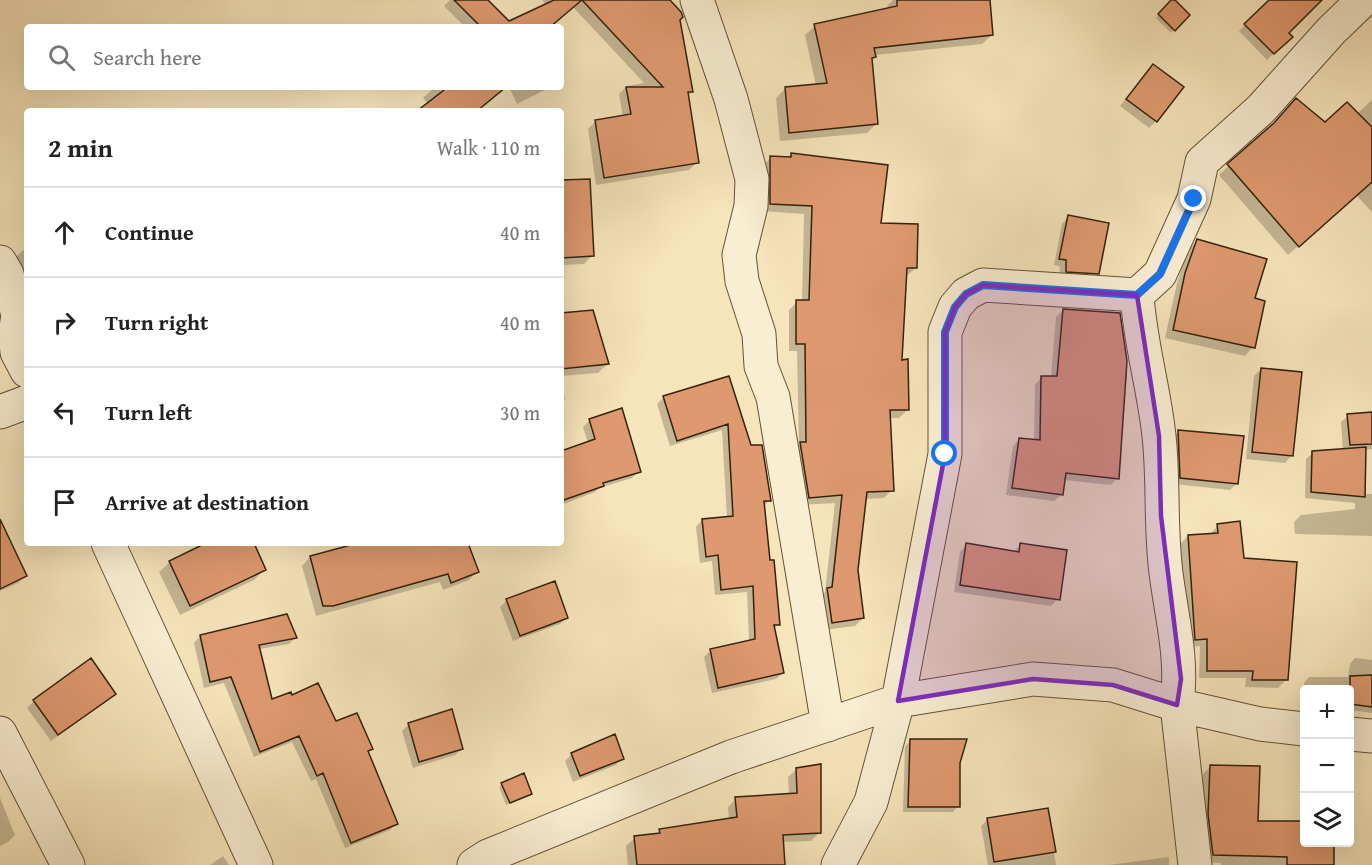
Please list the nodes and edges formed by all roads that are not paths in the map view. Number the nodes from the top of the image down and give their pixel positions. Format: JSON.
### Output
{"nodes":[{"id":1,"x":697,"y":0,"type":"edge"},
{"id":2,"x":1363,"y":0,"type":"edge"},
{"id":3,"x":0,"y":262,"type":"edge"},
{"id":4,"x":1137,"y":295,"type":"junction"},
{"id":5,"x":24,"y":365,"type":"edge"},
{"id":6,"x":24,"y":403,"type":"edge"},
{"id":7,"x":0,"y":412,"type":"edge"},
{"id":8,"x":109,"y":546,"type":"edge"},
{"id":9,"x":898,"y":701,"type":"junction"},
{"id":10,"x":1177,"y":705,"type":"junction"},
{"id":11,"x":828,"y":725,"type":"junction"},
{"id":12,"x":1300,"y":728,"type":"edge"},
{"id":13,"x":0,"y":733,"type":"edge"},
{"id":14,"x":1354,"y":734,"type":"edge"},
{"id":15,"x":1372,"y":736,"type":"edge"},
{"id":16,"x":68,"y":865,"type":"edge"},
{"id":17,"x":256,"y":865,"type":"edge"},
{"id":18,"x":474,"y":865,"type":"edge"},
{"id":19,"x":838,"y":865,"type":"edge"},
{"id":20,"x":1195,"y":865,"type":"edge"}],
"edges":[{"from":1,"to":11,"type":"street"},
{"from":2,"to":4,"type":"street"},
{"from":3,"to":5,"type":"street"},
{"from":4,"to":9,"type":"street"},
{"from":4,"to":10,"type":"street"},
{"from":6,"to":7,"type":"street"},
{"from":8,"to":17,"type":"street"},
{"from":9,"to":10,"type":"street"},
{"from":9,"to":11,"type":"street"},
{"from":9,"to":19,"type":"street"},
{"from":10,"to":12,"type":"street"},
{"from":10,"to":20,"type":"street"},
{"from":11,"to":18,"type":"street"},
{"from":13,"to":16,"type":"street"},
{"from":14,"to":15,"type":"street"}]}
